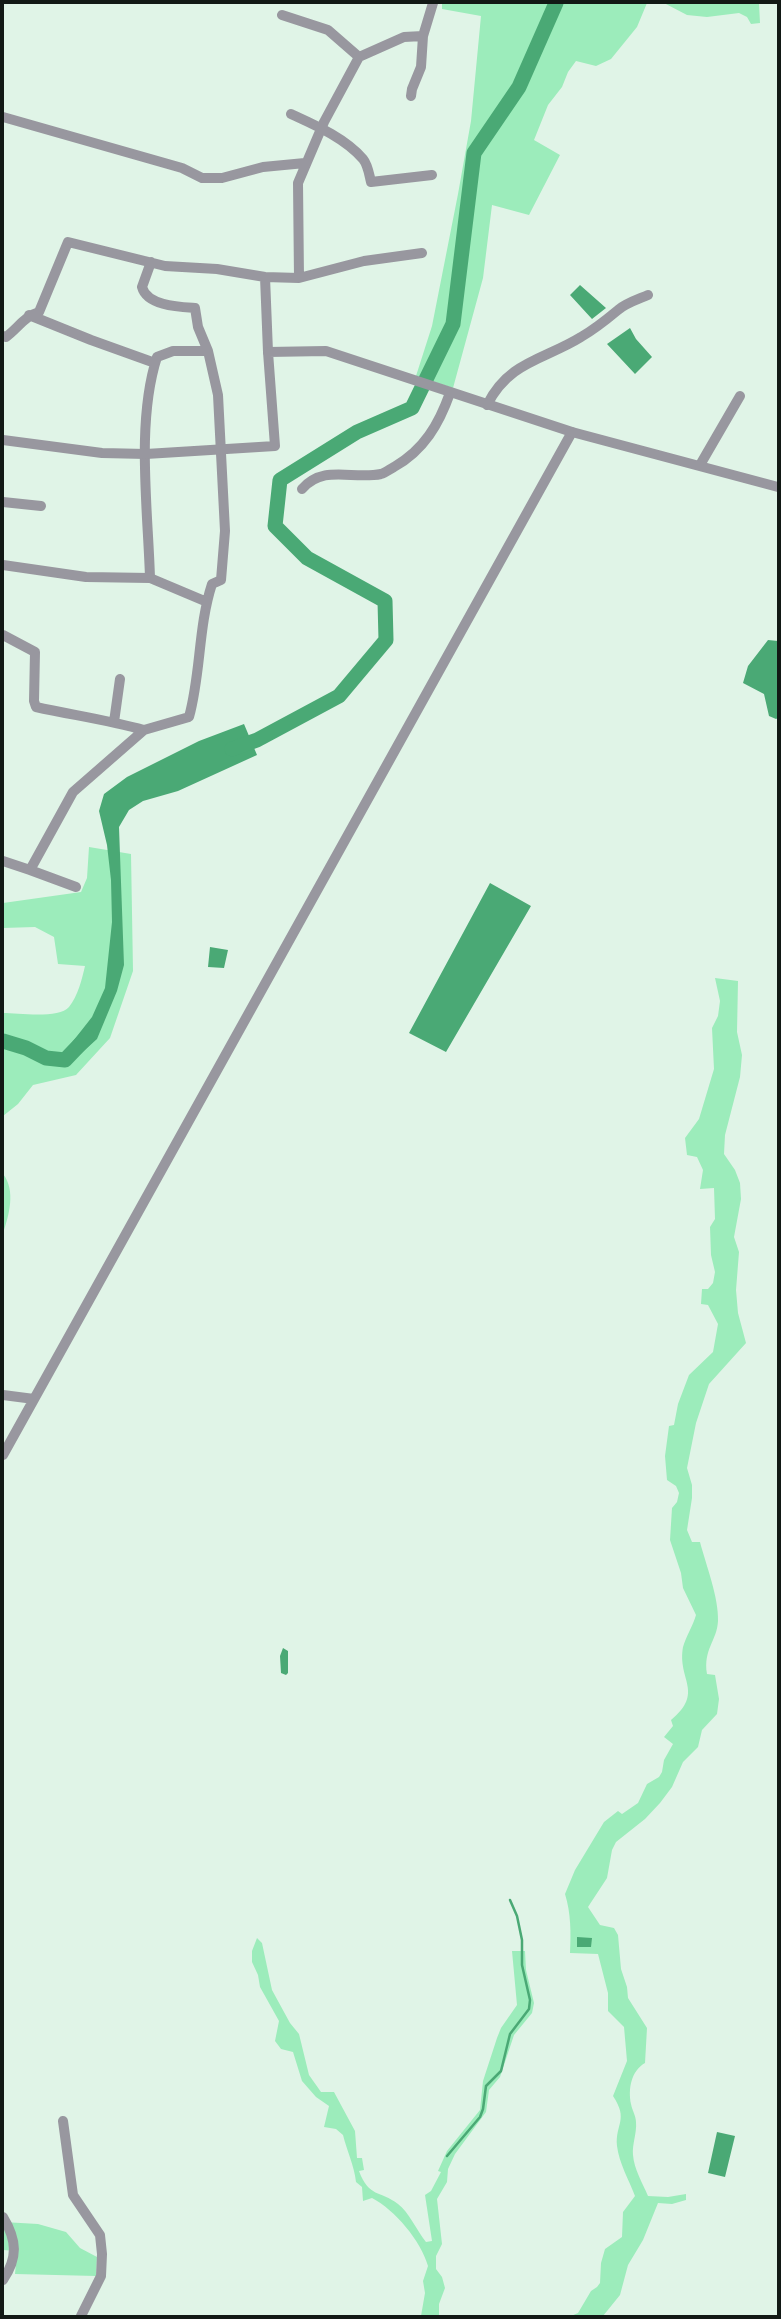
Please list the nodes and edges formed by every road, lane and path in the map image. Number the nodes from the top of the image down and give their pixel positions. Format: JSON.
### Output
{"nodes":[{"id":1,"x":433,"y":3,"type":"edge"},
{"id":2,"x":282,"y":15,"type":"dead end"},
{"id":3,"x":423,"y":36,"type":"junction"},
{"id":4,"x":359,"y":57,"type":"junction"},
{"id":5,"x":411,"y":96,"type":"dead end"},
{"id":6,"x":291,"y":114,"type":"dead end"},
{"id":7,"x":3,"y":117,"type":"edge"},
{"id":8,"x":321,"y":128,"type":"junction"},
{"id":9,"x":305,"y":163,"type":"junction"},
{"id":10,"x":432,"y":175,"type":"dead end"},
{"id":11,"x":422,"y":253,"type":"dead end"},
{"id":12,"x":151,"y":262,"type":"junction"},
{"id":13,"x":265,"y":278,"type":"junction"},
{"id":14,"x":299,"y":278,"type":"junction"},
{"id":15,"x":648,"y":295,"type":"dead end"},
{"id":16,"x":29,"y":315,"type":"junction"},
{"id":17,"x":3,"y":336,"type":"edge"},
{"id":18,"x":208,"y":351,"type":"junction"},
{"id":19,"x":268,"y":352,"type":"junction"},
{"id":20,"x":155,"y":363,"type":"junction"},
{"id":21,"x":450,"y":393,"type":"junction"},
{"id":22,"x":740,"y":396,"type":"dead end"},
{"id":23,"x":487,"y":405,"type":"junction"},
{"id":24,"x":572,"y":432,"type":"junction"},
{"id":25,"x":3,"y":440,"type":"edge"},
{"id":26,"x":222,"y":448,"type":"junction"},
{"id":27,"x":146,"y":454,"type":"junction"},
{"id":28,"x":700,"y":465,"type":"junction"},
{"id":29,"x":778,"y":487,"type":"edge"},
{"id":30,"x":302,"y":489,"type":"dead end"},
{"id":31,"x":3,"y":502,"type":"edge"},
{"id":32,"x":41,"y":506,"type":"dead end"},
{"id":33,"x":3,"y":565,"type":"edge"},
{"id":34,"x":150,"y":578,"type":"junction"},
{"id":35,"x":206,"y":602,"type":"junction"},
{"id":36,"x":3,"y":635,"type":"edge"},
{"id":37,"x":120,"y":679,"type":"dead end"},
{"id":38,"x":114,"y":722,"type":"junction"},
{"id":39,"x":144,"y":730,"type":"junction"},
{"id":40,"x":3,"y":861,"type":"edge"},
{"id":41,"x":30,"y":870,"type":"junction"},
{"id":42,"x":76,"y":887,"type":"dead end"},
{"id":43,"x":3,"y":1395,"type":"edge"},
{"id":44,"x":34,"y":1399,"type":"junction"},
{"id":45,"x":3,"y":1455,"type":"edge"},
{"id":46,"x":63,"y":2121,"type":"dead end"},
{"id":47,"x":3,"y":2217,"type":"edge"},
{"id":48,"x":3,"y":2280,"type":"edge"},
{"id":49,"x":81,"y":2316,"type":"edge"}],
"edges":[{"from":1,"to":3,"type":"street"},
{"from":2,"to":4,"type":"street"},
{"from":3,"to":4,"type":"street"},
{"from":3,"to":5,"type":"street"},
{"from":4,"to":8,"type":"street"},
{"from":6,"to":8,"type":"street"},
{"from":7,"to":9,"type":"street"},
{"from":8,"to":9,"type":"street"},
{"from":8,"to":10,"type":"street"},
{"from":9,"to":14,"type":"street"},
{"from":11,"to":14,"type":"street"},
{"from":12,"to":13,"type":"street"},
{"from":12,"to":16,"type":"street"},
{"from":12,"to":18,"type":"street"},
{"from":13,"to":14,"type":"street"},
{"from":13,"to":19,"type":"street"},
{"from":15,"to":23,"type":"street"},
{"from":16,"to":17,"type":"street"},
{"from":16,"to":20,"type":"street"},
{"from":18,"to":20,"type":"street"},
{"from":18,"to":26,"type":"street"},
{"from":19,"to":21,"type":"street"},
{"from":19,"to":26,"type":"street"},
{"from":20,"to":27,"type":"street"},
{"from":21,"to":23,"type":"street"},
{"from":21,"to":30,"type":"street"},
{"from":22,"to":28,"type":"street"},
{"from":23,"to":24,"type":"street"},
{"from":24,"to":28,"type":"street"},
{"from":24,"to":44,"type":"street"},
{"from":25,"to":27,"type":"street"},
{"from":26,"to":27,"type":"street"},
{"from":26,"to":35,"type":"street"},
{"from":27,"to":34,"type":"street"},
{"from":28,"to":29,"type":"street"},
{"from":31,"to":32,"type":"street"},
{"from":33,"to":34,"type":"street"},
{"from":34,"to":35,"type":"street"},
{"from":35,"to":39,"type":"street"},
{"from":36,"to":38,"type":"street"},
{"from":37,"to":38,"type":"street"},
{"from":38,"to":39,"type":"street"},
{"from":39,"to":41,"type":"street"},
{"from":40,"to":41,"type":"street"},
{"from":41,"to":42,"type":"street"},
{"from":43,"to":44,"type":"street"},
{"from":44,"to":45,"type":"street"},
{"from":46,"to":49,"type":"street"},
{"from":47,"to":48,"type":"street"}]}
